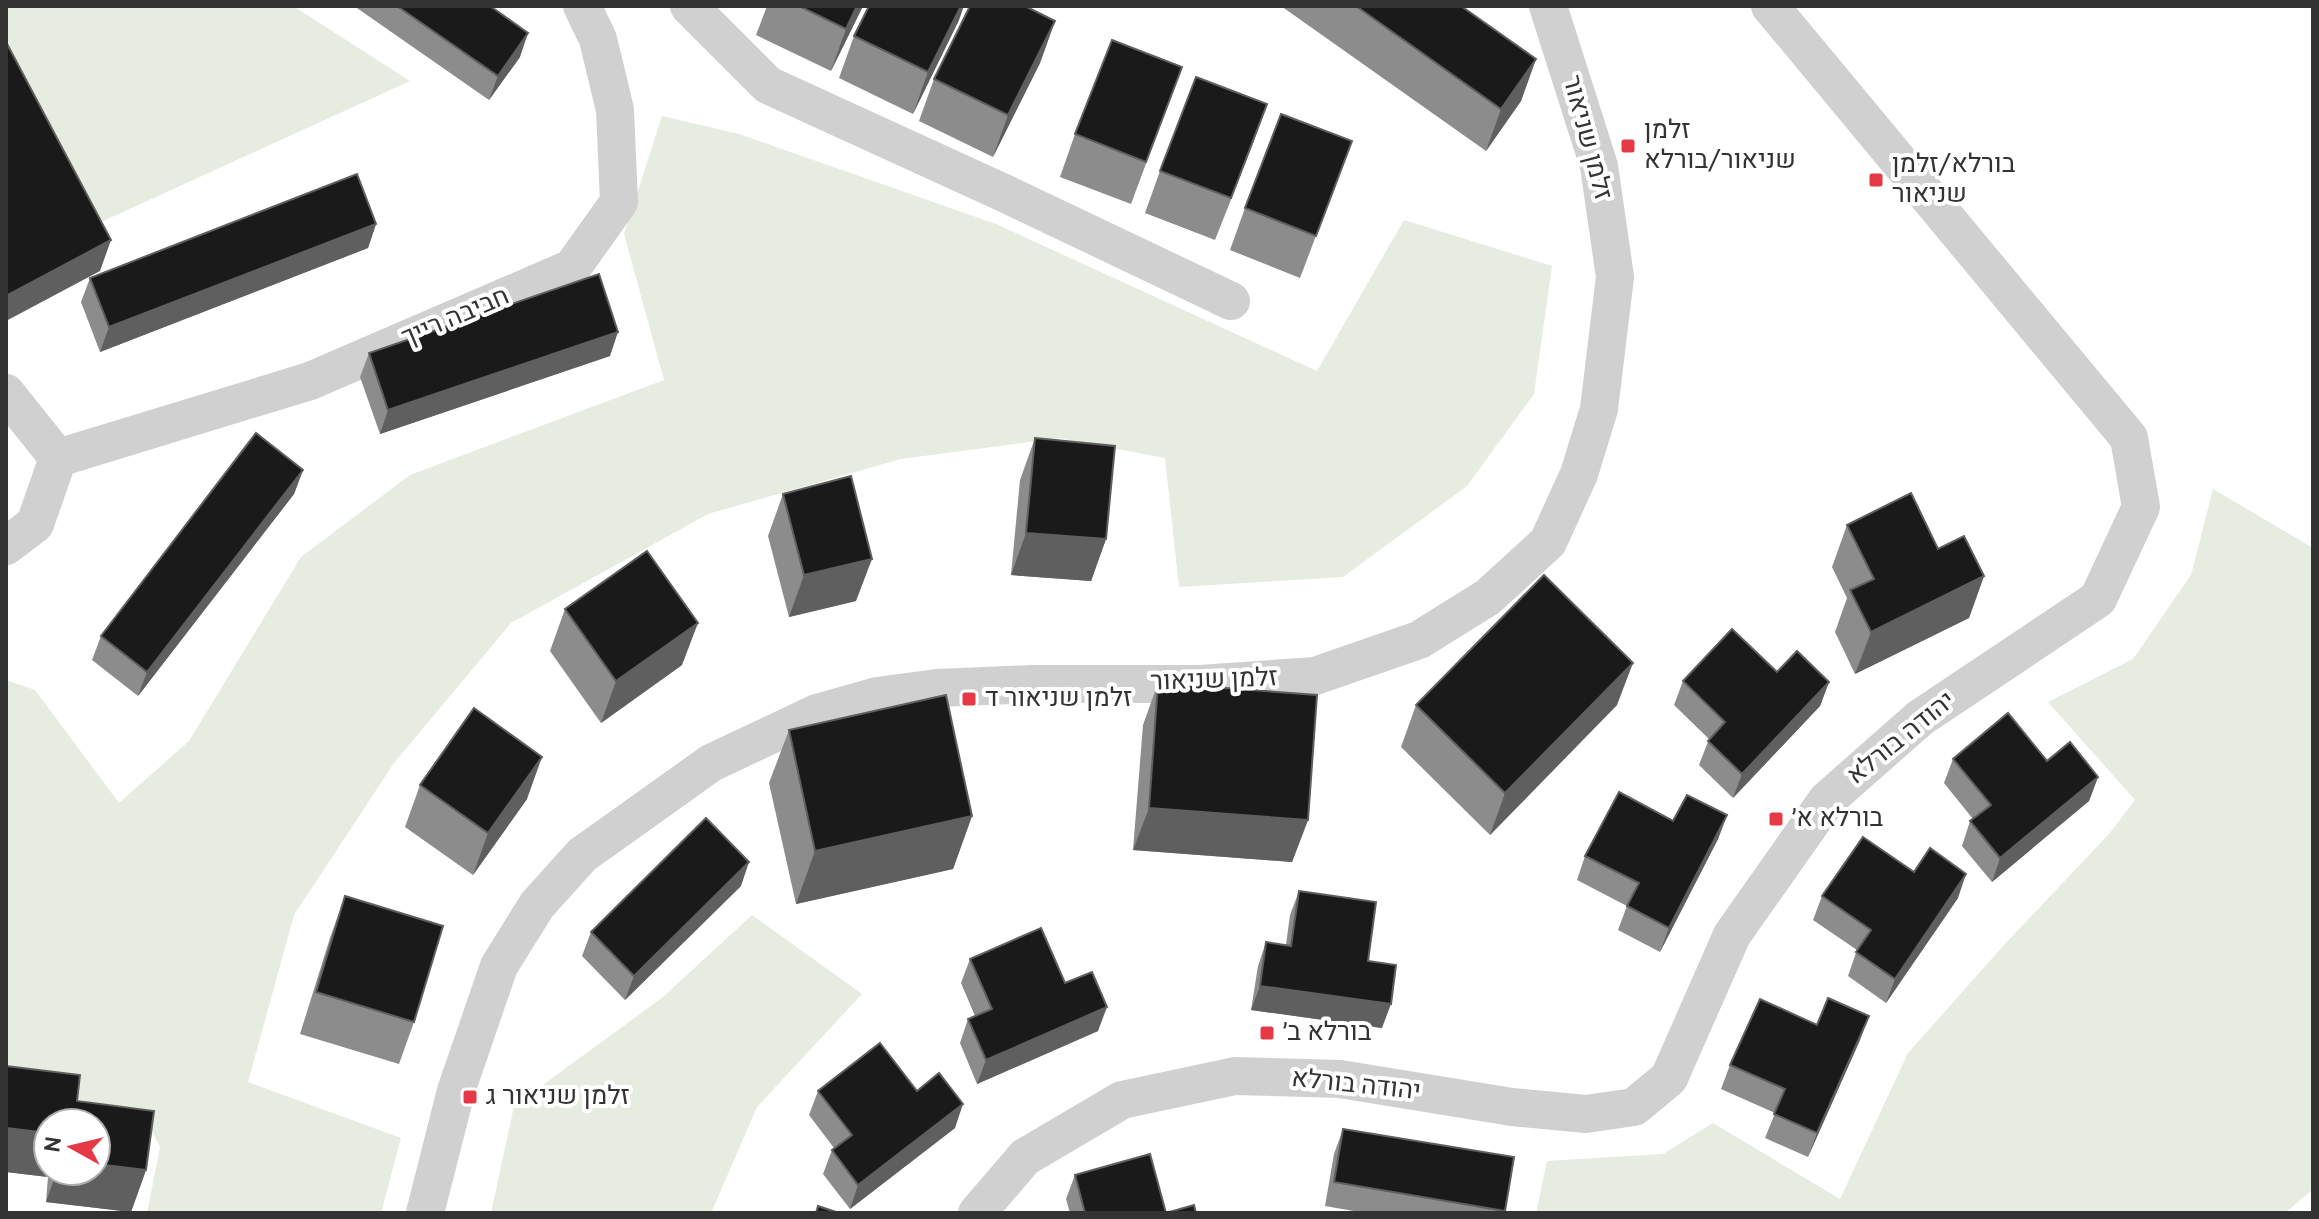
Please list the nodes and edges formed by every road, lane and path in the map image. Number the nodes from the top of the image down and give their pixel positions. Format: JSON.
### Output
{"nodes":[{"id":1,"x":689,"y":6,"type":"edge"},
{"id":2,"x":1548,"y":6,"type":"edge"},
{"id":3,"x":1770,"y":6,"type":"edge"},
{"id":4,"x":592,"y":7,"type":"edge"},
{"id":5,"x":1231,"y":301,"type":"dead end"},
{"id":6,"x":6,"y":393,"type":"edge"},
{"id":7,"x":58,"y":458,"type":"junction"},
{"id":8,"x":6,"y":546,"type":"edge"},
{"id":9,"x":425,"y":1213,"type":"edge"},
{"id":10,"x":977,"y":1213,"type":"edge"}],
"edges":[{"from":1,"to":5,"type":"street"},
{"from":2,"to":9,"type":"street","name":"זלמן שניאור"},
{"from":3,"to":10,"type":"street","name":"יהודה בורלא"},
{"from":4,"to":7,"type":"street","name":"חביבה רייך"},
{"from":6,"to":7,"type":"street"},
{"from":7,"to":8,"type":"street"}]}
